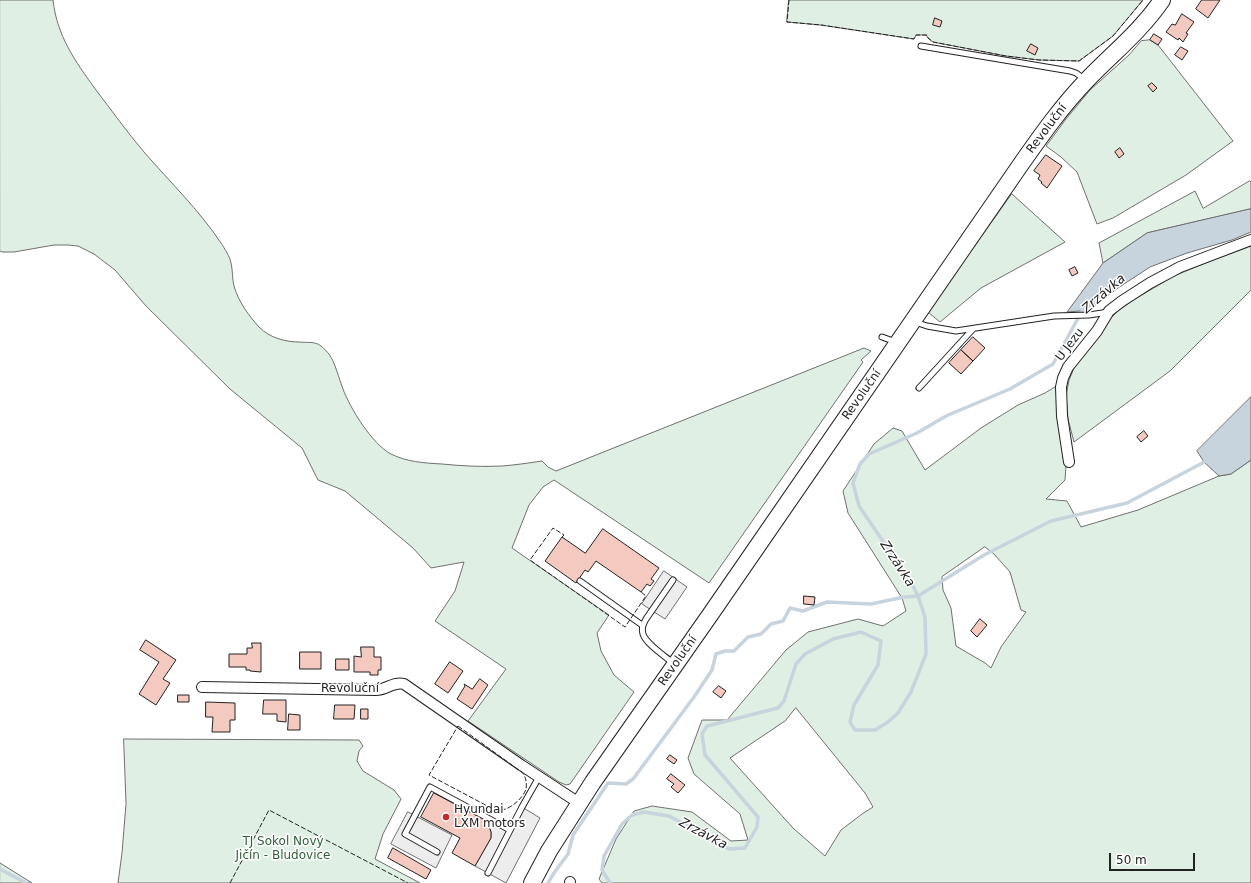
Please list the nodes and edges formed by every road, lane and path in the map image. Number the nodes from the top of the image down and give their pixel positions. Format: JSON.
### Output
{"nodes":[{"id":1,"x":1162,"y":0,"type":"edge"},
{"id":2,"x":920,"y":46,"type":"dead end"},
{"id":3,"x":1086,"y":81,"type":"junction"},
{"id":4,"x":1251,"y":240,"type":"edge"},
{"id":5,"x":1109,"y":312,"type":"junction"},
{"id":6,"x":912,"y":321,"type":"junction"},
{"id":7,"x":973,"y":329,"type":"junction"},
{"id":8,"x":882,"y":337,"type":"dead end"},
{"id":9,"x":894,"y":348,"type":"junction"},
{"id":10,"x":919,"y":388,"type":"dead end"},
{"id":11,"x":1069,"y":462,"type":"dead end"},
{"id":12,"x":673,"y":580,"type":"dead end"},
{"id":13,"x":580,"y":581,"type":"dead end"},
{"id":14,"x":642,"y":625,"type":"junction"},
{"id":15,"x":676,"y":665,"type":"junction"},
{"id":16,"x":202,"y":687,"type":"dead end"},
{"id":17,"x":539,"y":777,"type":"junction"},
{"id":18,"x":579,"y":803,"type":"junction"},
{"id":19,"x":510,"y":830,"type":"junction"},
{"id":20,"x":437,"y":852,"type":"dead end"},
{"id":21,"x":488,"y":873,"type":"dead end"},
{"id":22,"x":532,"y":883,"type":"edge"}],
"edges":[{"from":1,"to":3,"type":"main road","name":"Revoluční"},
{"from":2,"to":3,"type":"lane"},
{"from":3,"to":6,"type":"main road","name":"Revoluční"},
{"from":4,"to":5,"type":"street","name":"U Jezu"},
{"from":5,"to":7,"type":"lane"},
{"from":5,"to":11,"type":"street","name":"U Jezu"},
{"from":6,"to":7,"type":"lane"},
{"from":6,"to":9,"type":"main road","name":"Revoluční"},
{"from":7,"to":10,"type":"lane"},
{"from":8,"to":9,"type":"lane"},
{"from":9,"to":15,"type":"main road","name":"Revoluční"},
{"from":12,"to":14,"type":"lane"},
{"from":13,"to":14,"type":"lane"},
{"from":14,"to":15,"type":"lane"},
{"from":15,"to":18,"type":"main road","name":"Revoluční"},
{"from":16,"to":17,"type":"street","name":"Revoluční"},
{"from":17,"to":18,"type":"street","name":"Revoluční"},
{"from":17,"to":19,"type":"lane"},
{"from":18,"to":22,"type":"main road","name":"Revoluční"},
{"from":19,"to":20,"type":"lane"},
{"from":19,"to":21,"type":"lane"}]}
